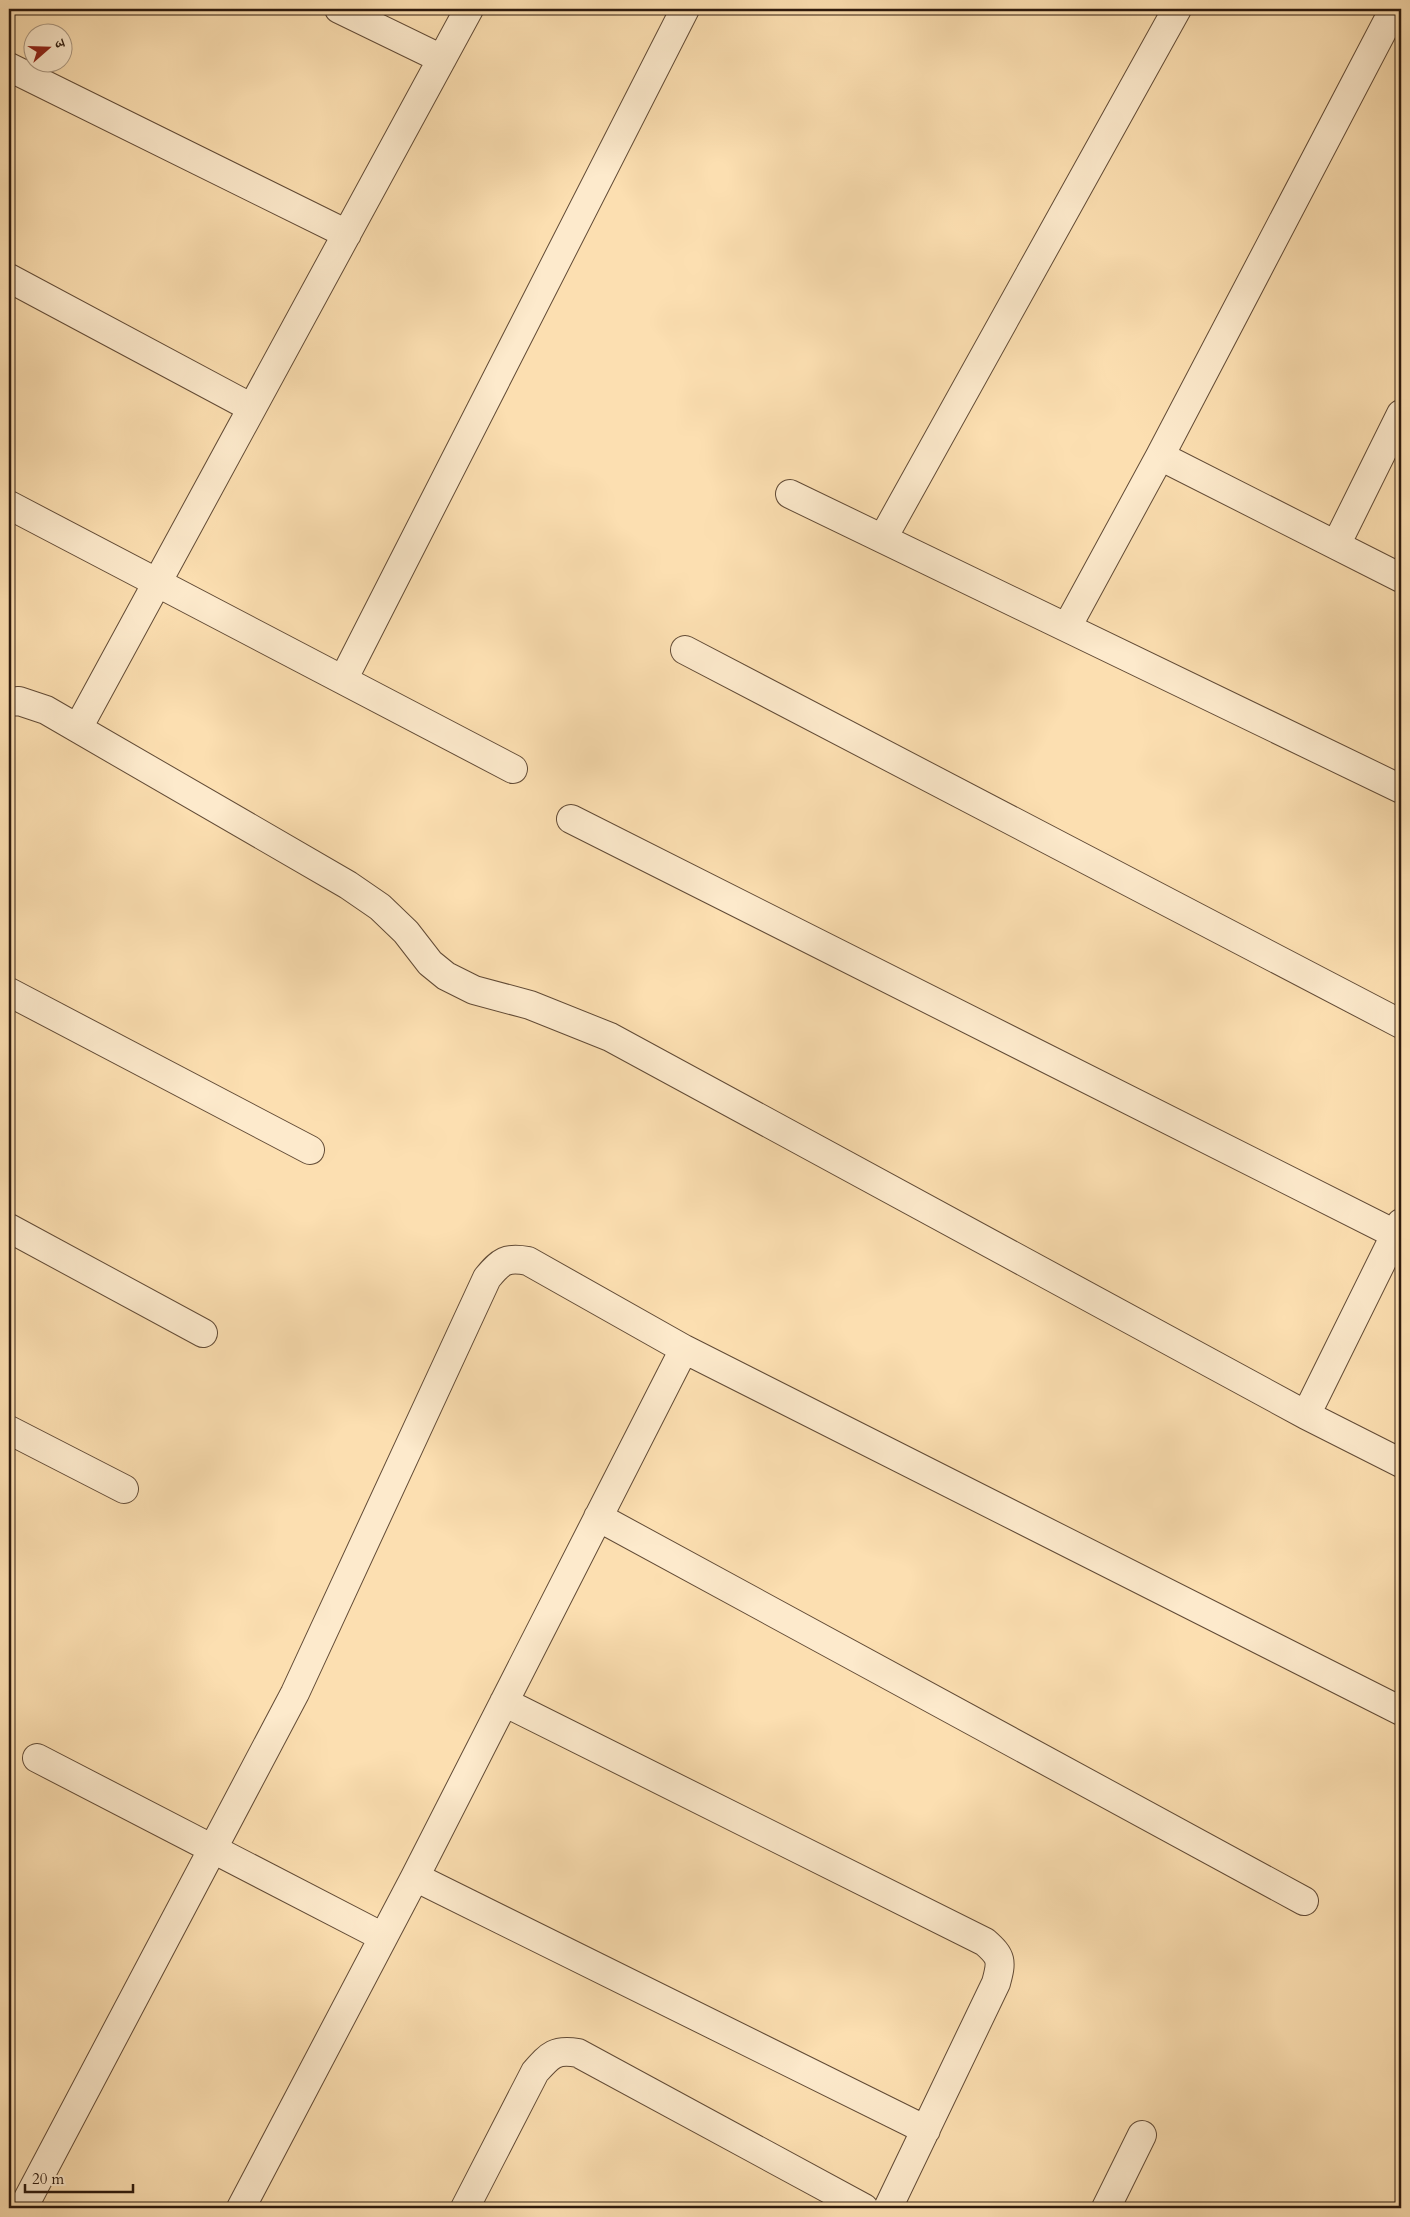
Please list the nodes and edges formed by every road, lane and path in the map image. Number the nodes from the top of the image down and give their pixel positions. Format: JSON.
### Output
{"nodes":[{"id":1,"x":339,"y":9,"type":"edge"},
{"id":2,"x":469,"y":9,"type":"edge"},
{"id":3,"x":685,"y":9,"type":"edge"},
{"id":4,"x":1177,"y":9,"type":"edge"},
{"id":5,"x":1394,"y":9,"type":"edge"},
{"id":6,"x":442,"y":59,"type":"junction"},
{"id":7,"x":9,"y":67,"type":"edge"},
{"id":8,"x":347,"y":234,"type":"junction"},
{"id":9,"x":9,"y":278,"type":"edge"},
{"id":10,"x":252,"y":408,"type":"junction"},
{"id":11,"x":1401,"y":414,"type":"edge"},
{"id":12,"x":1160,"y":456,"type":"junction"},
{"id":13,"x":790,"y":494,"type":"dead end"},
{"id":14,"x":9,"y":505,"type":"edge"},
{"id":15,"x":883,"y":538,"type":"junction"},
{"id":16,"x":1336,"y":545,"type":"junction"},
{"id":17,"x":1401,"y":578,"type":"edge"},
{"id":18,"x":157,"y":583,"type":"junction"},
{"id":19,"x":1067,"y":628,"type":"junction"},
{"id":20,"x":685,"y":650,"type":"dead end"},
{"id":21,"x":343,"y":680,"type":"junction"},
{"id":22,"x":9,"y":702,"type":"edge"},
{"id":23,"x":78,"y":728,"type":"junction"},
{"id":24,"x":513,"y":769,"type":"dead end"},
{"id":25,"x":1401,"y":789,"type":"edge"},
{"id":26,"x":571,"y":819,"type":"dead end"},
{"id":27,"x":9,"y":992,"type":"edge"},
{"id":28,"x":1401,"y":1024,"type":"edge"},
{"id":29,"x":310,"y":1150,"type":"dead end"},
{"id":30,"x":9,"y":1228,"type":"edge"},
{"id":31,"x":1399,"y":1231,"type":"edge"},
{"id":32,"x":203,"y":1333,"type":"dead end"},
{"id":33,"x":684,"y":1349,"type":"junction"},
{"id":34,"x":1306,"y":1415,"type":"junction"},
{"id":35,"x":9,"y":1430,"type":"edge"},
{"id":36,"x":1401,"y":1463,"type":"edge"},
{"id":37,"x":124,"y":1489,"type":"dead end"},
{"id":38,"x":598,"y":1517,"type":"junction"},
{"id":39,"x":504,"y":1702,"type":"junction"},
{"id":40,"x":1401,"y":1711,"type":"edge"},
{"id":41,"x":37,"y":1758,"type":"dead end"},
{"id":42,"x":213,"y":1849,"type":"junction"},
{"id":43,"x":415,"y":1877,"type":"junction"},
{"id":44,"x":1304,"y":1901,"type":"dead end"},
{"id":45,"x":383,"y":1937,"type":"junction"},
{"id":46,"x":926,"y":2130,"type":"junction"},
{"id":47,"x":1142,"y":2135,"type":"dead end"},
{"id":48,"x":23,"y":2208,"type":"edge"},
{"id":49,"x":241,"y":2208,"type":"edge"},
{"id":50,"x":465,"y":2208,"type":"edge"},
{"id":51,"x":864,"y":2208,"type":"edge"},
{"id":52,"x":888,"y":2208,"type":"edge"},
{"id":53,"x":1106,"y":2208,"type":"edge"}],
"edges":[{"from":1,"to":6,"type":"street"},
{"from":2,"to":6,"type":"street"},
{"from":3,"to":21,"type":"street"},
{"from":4,"to":15,"type":"street"},
{"from":5,"to":12,"type":"street"},
{"from":6,"to":8,"type":"street"},
{"from":7,"to":8,"type":"street"},
{"from":8,"to":10,"type":"street"},
{"from":9,"to":10,"type":"street"},
{"from":10,"to":18,"type":"street"},
{"from":11,"to":16,"type":"street"},
{"from":12,"to":16,"type":"street"},
{"from":12,"to":19,"type":"street"},
{"from":13,"to":15,"type":"street"},
{"from":14,"to":18,"type":"street"},
{"from":15,"to":19,"type":"street"},
{"from":16,"to":17,"type":"street"},
{"from":18,"to":21,"type":"street"},
{"from":18,"to":23,"type":"street"},
{"from":19,"to":25,"type":"street"},
{"from":20,"to":28,"type":"street"},
{"from":21,"to":24,"type":"street"},
{"from":22,"to":23,"type":"street"},
{"from":23,"to":34,"type":"street"},
{"from":26,"to":31,"type":"street"},
{"from":27,"to":29,"type":"street"},
{"from":30,"to":32,"type":"street"},
{"from":31,"to":34,"type":"street"},
{"from":33,"to":38,"type":"street"},
{"from":33,"to":40,"type":"street"},
{"from":33,"to":42,"type":"street"},
{"from":34,"to":36,"type":"street"},
{"from":35,"to":37,"type":"street"},
{"from":38,"to":39,"type":"street"},
{"from":38,"to":44,"type":"street"},
{"from":39,"to":43,"type":"street"},
{"from":39,"to":46,"type":"street"},
{"from":41,"to":42,"type":"street"},
{"from":42,"to":45,"type":"street"},
{"from":42,"to":48,"type":"street"},
{"from":43,"to":45,"type":"street"},
{"from":43,"to":46,"type":"street"},
{"from":45,"to":49,"type":"street"},
{"from":46,"to":52,"type":"street"},
{"from":47,"to":53,"type":"street"},
{"from":50,"to":51,"type":"street"}]}
